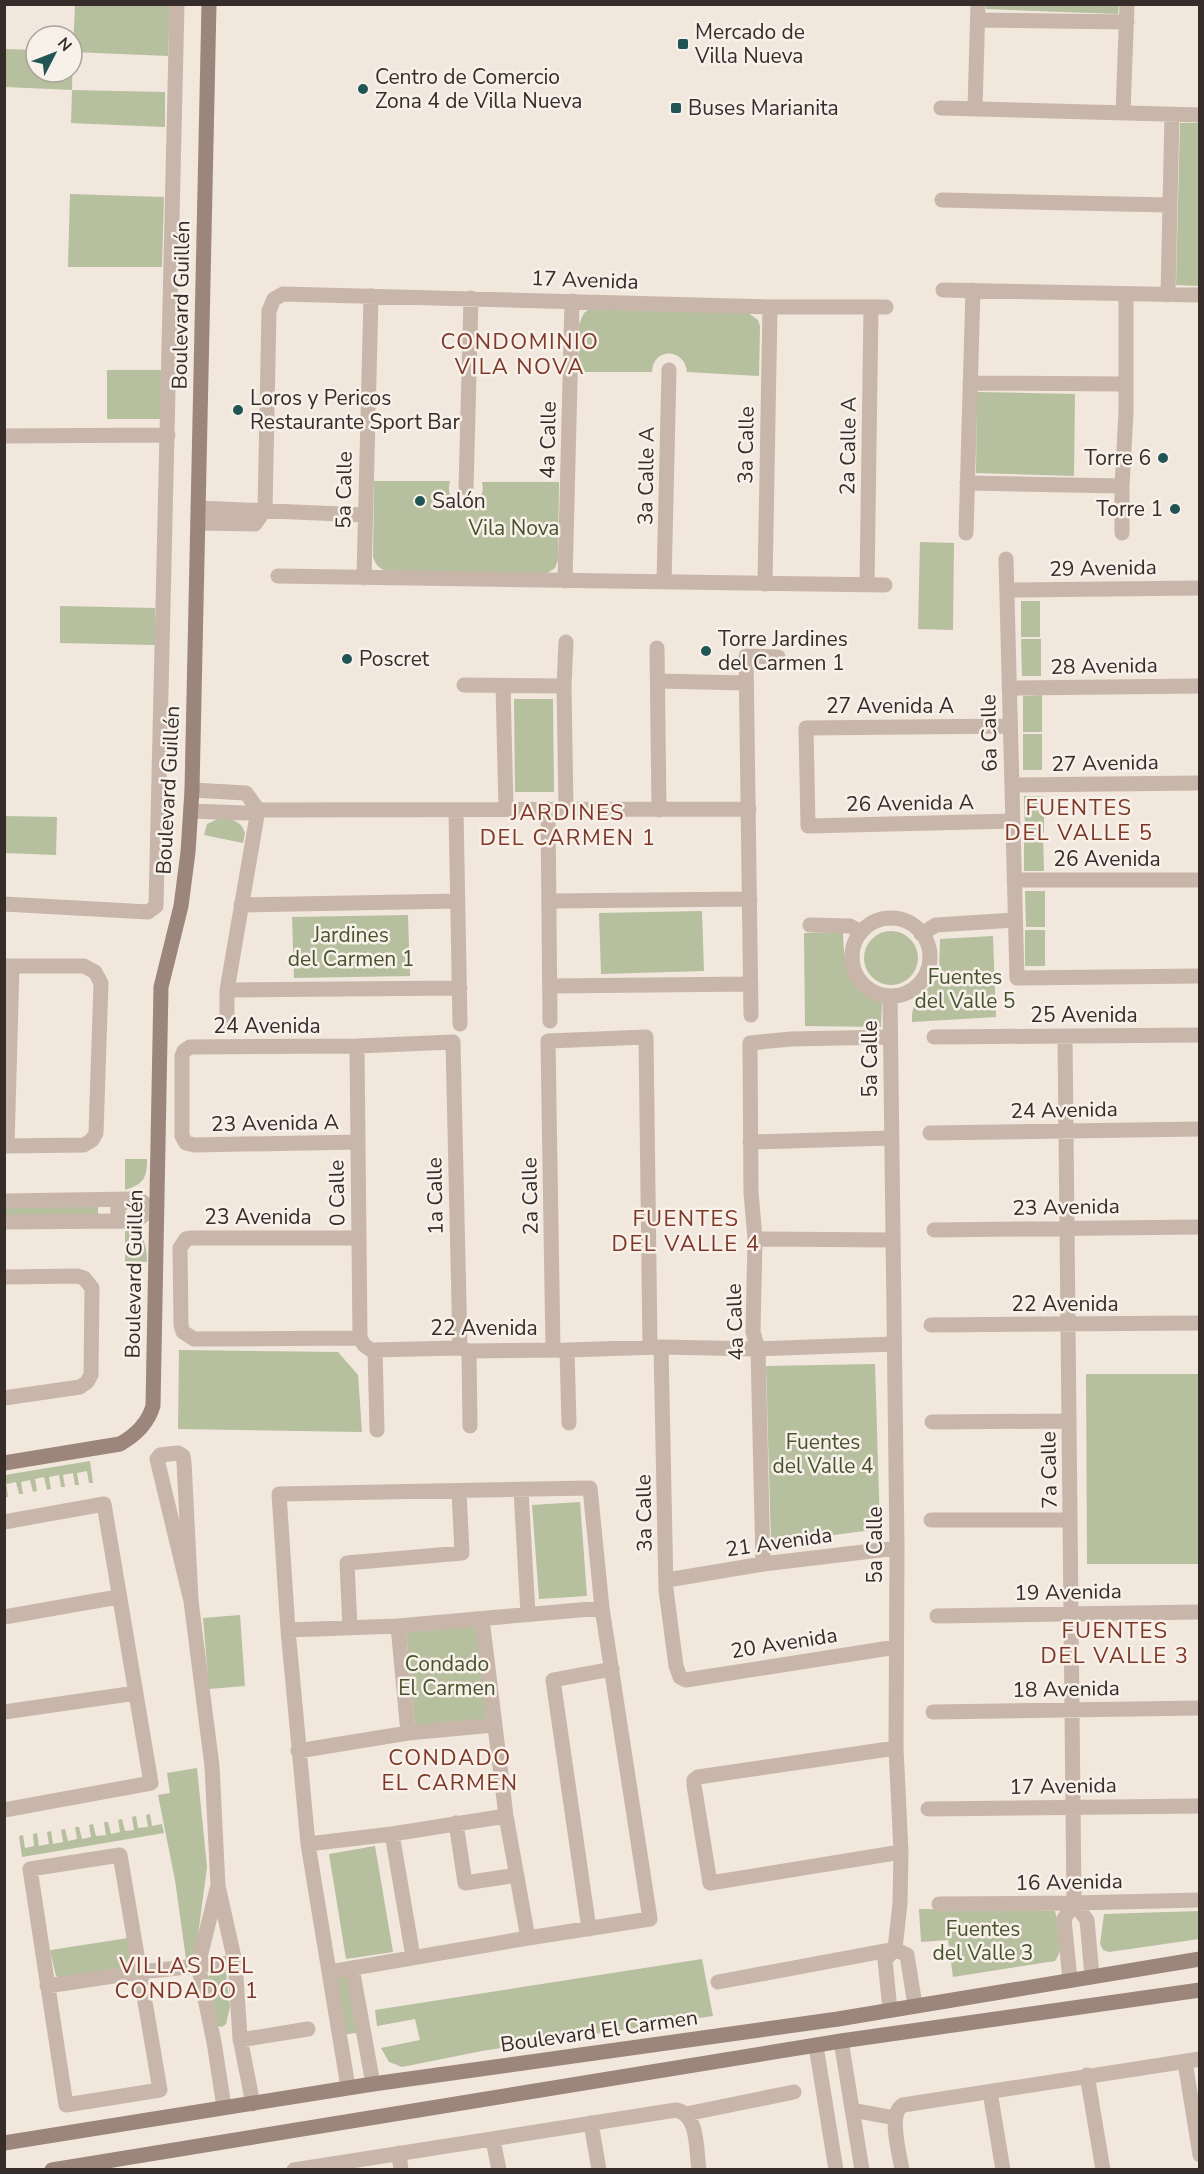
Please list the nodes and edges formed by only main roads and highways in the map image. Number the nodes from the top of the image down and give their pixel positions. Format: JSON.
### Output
{"nodes":[{"id":1,"x":209,"y":4,"type":"edge"},
{"id":2,"x":4,"y":1463,"type":"edge"},
{"id":3,"x":1200,"y":1959,"type":"edge"},
{"id":4,"x":1200,"y":1989,"type":"edge"},
{"id":5,"x":677,"y":2041,"type":"junction"},
{"id":6,"x":679,"y":2068,"type":"junction"},
{"id":7,"x":4,"y":2143,"type":"edge"},
{"id":8,"x":52,"y":2169,"type":"edge"}],
"edges":[{"from":1,"to":2,"type":"main road","name":"Boulevard Guillén"},
{"from":3,"to":5,"type":"main road","name":"Boulevard El Carmen"},
{"from":4,"to":6,"type":"main road"},
{"from":5,"to":6,"type":"main road"},
{"from":5,"to":7,"type":"main road","name":"Boulevard El Carmen"},
{"from":6,"to":8,"type":"main road"}]}
